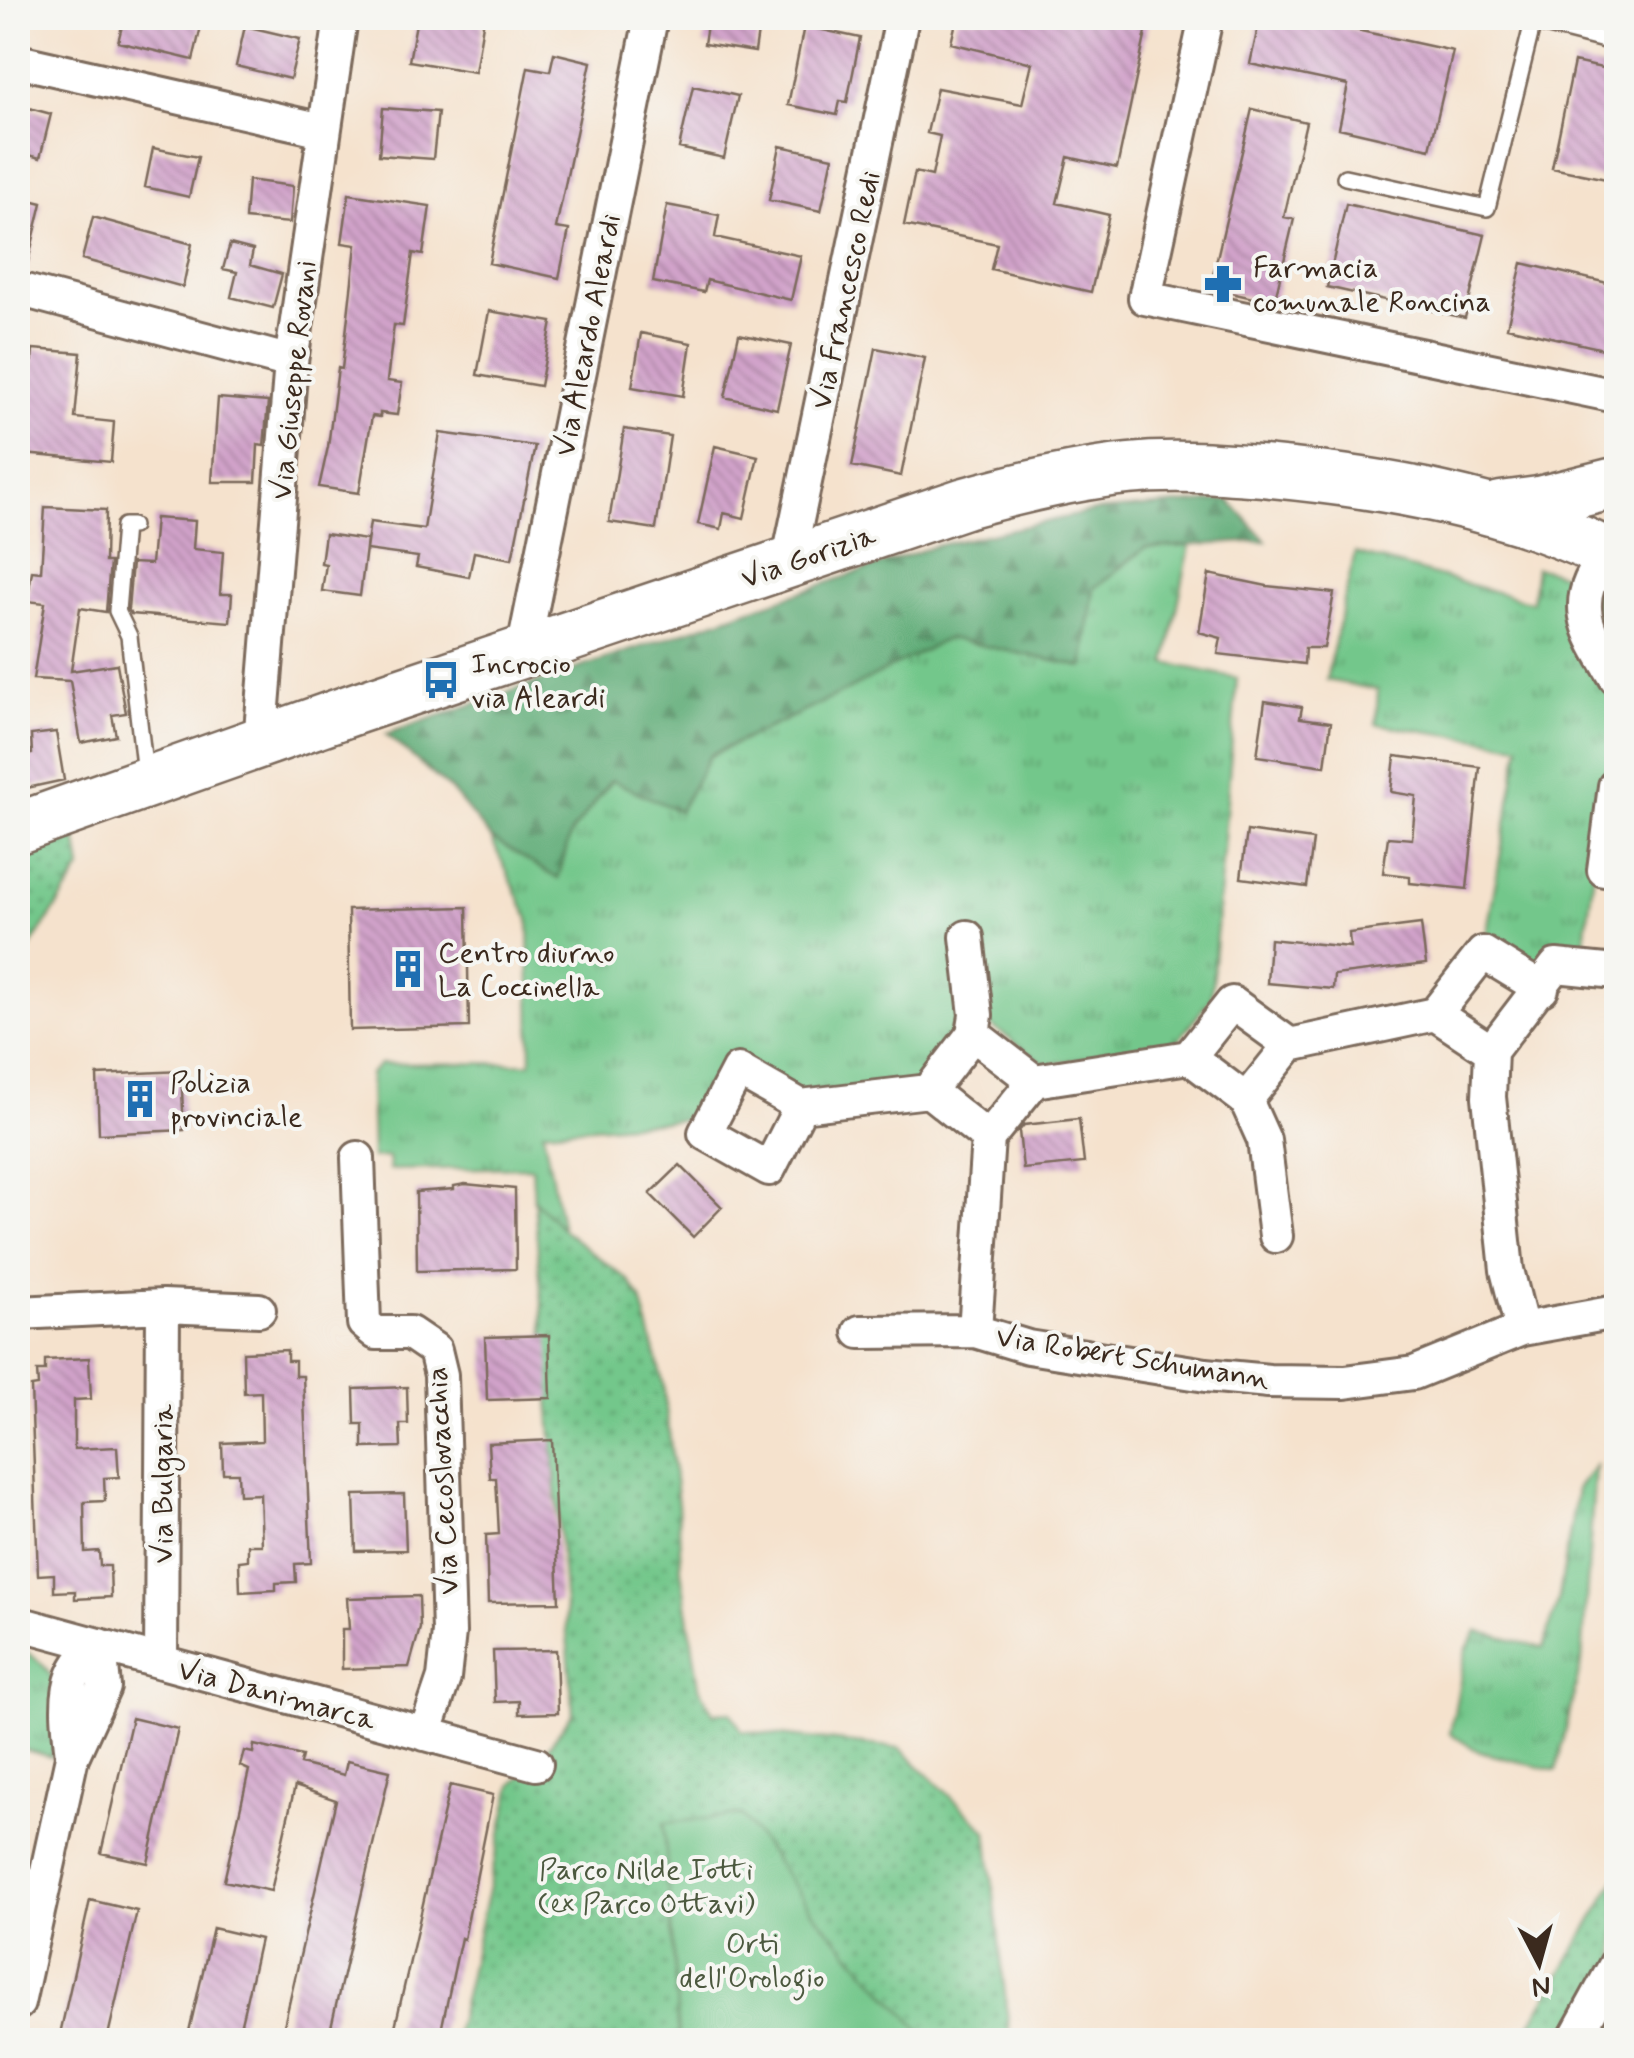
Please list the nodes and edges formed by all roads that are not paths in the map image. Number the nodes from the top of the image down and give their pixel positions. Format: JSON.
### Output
{"nodes":[{"id":1,"x":341,"y":18,"type":"edge"},
{"id":2,"x":651,"y":18,"type":"edge"},
{"id":3,"x":902,"y":18,"type":"edge"},
{"id":4,"x":1206,"y":18,"type":"edge"},
{"id":5,"x":1616,"y":43,"type":"edge"},
{"id":6,"x":18,"y":60,"type":"edge"},
{"id":7,"x":323,"y":130,"type":"junction"},
{"id":8,"x":1345,"y":176,"type":"dead end"},
{"id":9,"x":18,"y":290,"type":"edge"},
{"id":10,"x":291,"y":362,"type":"junction"},
{"id":11,"x":1616,"y":396,"type":"edge"},
{"id":12,"x":1614,"y":482,"type":"edge"},
{"id":13,"x":1491,"y":508,"type":"junction"},
{"id":14,"x":132,"y":526,"type":"dead end"},
{"id":15,"x":1609,"y":555,"type":"edge"},
{"id":16,"x":788,"y":562,"type":"junction"},
{"id":17,"x":523,"y":652,"type":"junction"},
{"id":18,"x":1616,"y":678,"type":"edge"},
{"id":19,"x":260,"y":743,"type":"junction"},
{"id":20,"x":1613,"y":782,"type":"edge"},
{"id":21,"x":146,"y":783,"type":"junction"},
{"id":22,"x":18,"y":828,"type":"edge"},
{"id":23,"x":1604,"y":870,"type":"dead end"},
{"id":24,"x":967,"y":938,"type":"dead end"},
{"id":25,"x":1616,"y":972,"type":"edge"},
{"id":26,"x":1542,"y":989,"type":"junction"},
{"id":27,"x":1435,"y":1014,"type":"junction"},
{"id":28,"x":973,"y":1034,"type":"junction"},
{"id":29,"x":1290,"y":1045,"type":"junction"},
{"id":30,"x":1491,"y":1051,"type":"junction"},
{"id":31,"x":1189,"y":1057,"type":"junction"},
{"id":32,"x":1034,"y":1081,"type":"junction"},
{"id":33,"x":929,"y":1091,"type":"junction"},
{"id":34,"x":1246,"y":1100,"type":"junction"},
{"id":35,"x":802,"y":1106,"type":"dead end"},
{"id":36,"x":988,"y":1138,"type":"junction"},
{"id":37,"x":358,"y":1158,"type":"dead end"},
{"id":38,"x":1276,"y":1236,"type":"dead end"},
{"id":39,"x":163,"y":1306,"type":"junction"},
{"id":40,"x":259,"y":1310,"type":"dead end"},
{"id":41,"x":1616,"y":1312,"type":"edge"},
{"id":42,"x":18,"y":1313,"type":"edge"},
{"id":43,"x":1522,"y":1329,"type":"junction"},
{"id":44,"x":976,"y":1331,"type":"junction"},
{"id":45,"x":860,"y":1332,"type":"dead end"},
{"id":46,"x":18,"y":1624,"type":"edge"},
{"id":47,"x":100,"y":1645,"type":"junction"},
{"id":48,"x":175,"y":1666,"type":"junction"},
{"id":49,"x":70,"y":1680,"type":"junction"},
{"id":50,"x":100,"y":1701,"type":"junction"},
{"id":51,"x":425,"y":1734,"type":"junction"},
{"id":52,"x":72,"y":1758,"type":"junction"},
{"id":53,"x":536,"y":1764,"type":"dead end"},
{"id":54,"x":1616,"y":1964,"type":"edge"},
{"id":55,"x":18,"y":2002,"type":"edge"},
{"id":56,"x":1574,"y":2040,"type":"edge"}],
"edges":[{"from":1,"to":7,"type":"street","name":"Via Giuseppe Rovani"},
{"from":2,"to":17,"type":"street","name":"Via Aleardo Aleardi"},
{"from":3,"to":16,"type":"street","name":"Via Francesco Redi"},
{"from":4,"to":11,"type":"street"},
{"from":5,"to":8,"type":"lane"},
{"from":6,"to":7,"type":"street"},
{"from":7,"to":10,"type":"street","name":"Via Giuseppe Rovani"},
{"from":9,"to":10,"type":"street"},
{"from":10,"to":19,"type":"street","name":"Via Giuseppe Rovani"},
{"from":12,"to":13,"type":"main road","name":"Via Gorizia"},
{"from":12,"to":15,"type":"main road","name":"Via Gorizia"},
{"from":13,"to":15,"type":"main road","name":"Via Gorizia"},
{"from":13,"to":16,"type":"main road","name":"Via Gorizia"},
{"from":14,"to":21,"type":"lane"},
{"from":15,"to":18,"type":"street"},
{"from":16,"to":17,"type":"main road","name":"Via Gorizia"},
{"from":17,"to":19,"type":"main road","name":"Via Gorizia"},
{"from":19,"to":21,"type":"main road","name":"Via Gorizia"},
{"from":20,"to":23,"type":"street"},
{"from":21,"to":22,"type":"main road","name":"Via Gorizia"},
{"from":24,"to":28,"type":"street"},
{"from":25,"to":26,"type":"street"},
{"from":26,"to":27,"type":"street"},
{"from":26,"to":30,"type":"street"},
{"from":27,"to":29,"type":"street"},
{"from":27,"to":30,"type":"street"},
{"from":28,"to":32,"type":"street"},
{"from":28,"to":33,"type":"street"},
{"from":29,"to":31,"type":"street"},
{"from":29,"to":34,"type":"street"},
{"from":30,"to":43,"type":"street"},
{"from":31,"to":32,"type":"street"},
{"from":31,"to":34,"type":"street"},
{"from":32,"to":36,"type":"street"},
{"from":33,"to":35,"type":"street"},
{"from":33,"to":36,"type":"street"},
{"from":34,"to":38,"type":"street"},
{"from":36,"to":44,"type":"street","name":"Via Robert Schumann"},
{"from":37,"to":51,"type":"street","name":"Via Cecoslovacchia"},
{"from":39,"to":40,"type":"street"},
{"from":39,"to":42,"type":"street"},
{"from":39,"to":48,"type":"street","name":"Via Bulgaria"},
{"from":41,"to":43,"type":"street","name":"Via Robert Schumann"},
{"from":43,"to":44,"type":"street","name":"Via Robert Schumann"},
{"from":44,"to":45,"type":"street","name":"Via Robert Schumann"},
{"from":46,"to":47,"type":"street","name":"Via Danimarca"},
{"from":46,"to":49,"type":"street"},
{"from":47,"to":48,"type":"street","name":"Via Danimarca"},
{"from":47,"to":49,"type":"street"},
{"from":47,"to":50,"type":"street"},
{"from":48,"to":50,"type":"street"},
{"from":48,"to":51,"type":"street","name":"Via Danimarca"},
{"from":49,"to":52,"type":"street"},
{"from":50,"to":52,"type":"street"},
{"from":51,"to":53,"type":"street","name":"Via Danimarca"},
{"from":52,"to":55,"type":"street"},
{"from":54,"to":56,"type":"street"}]}
